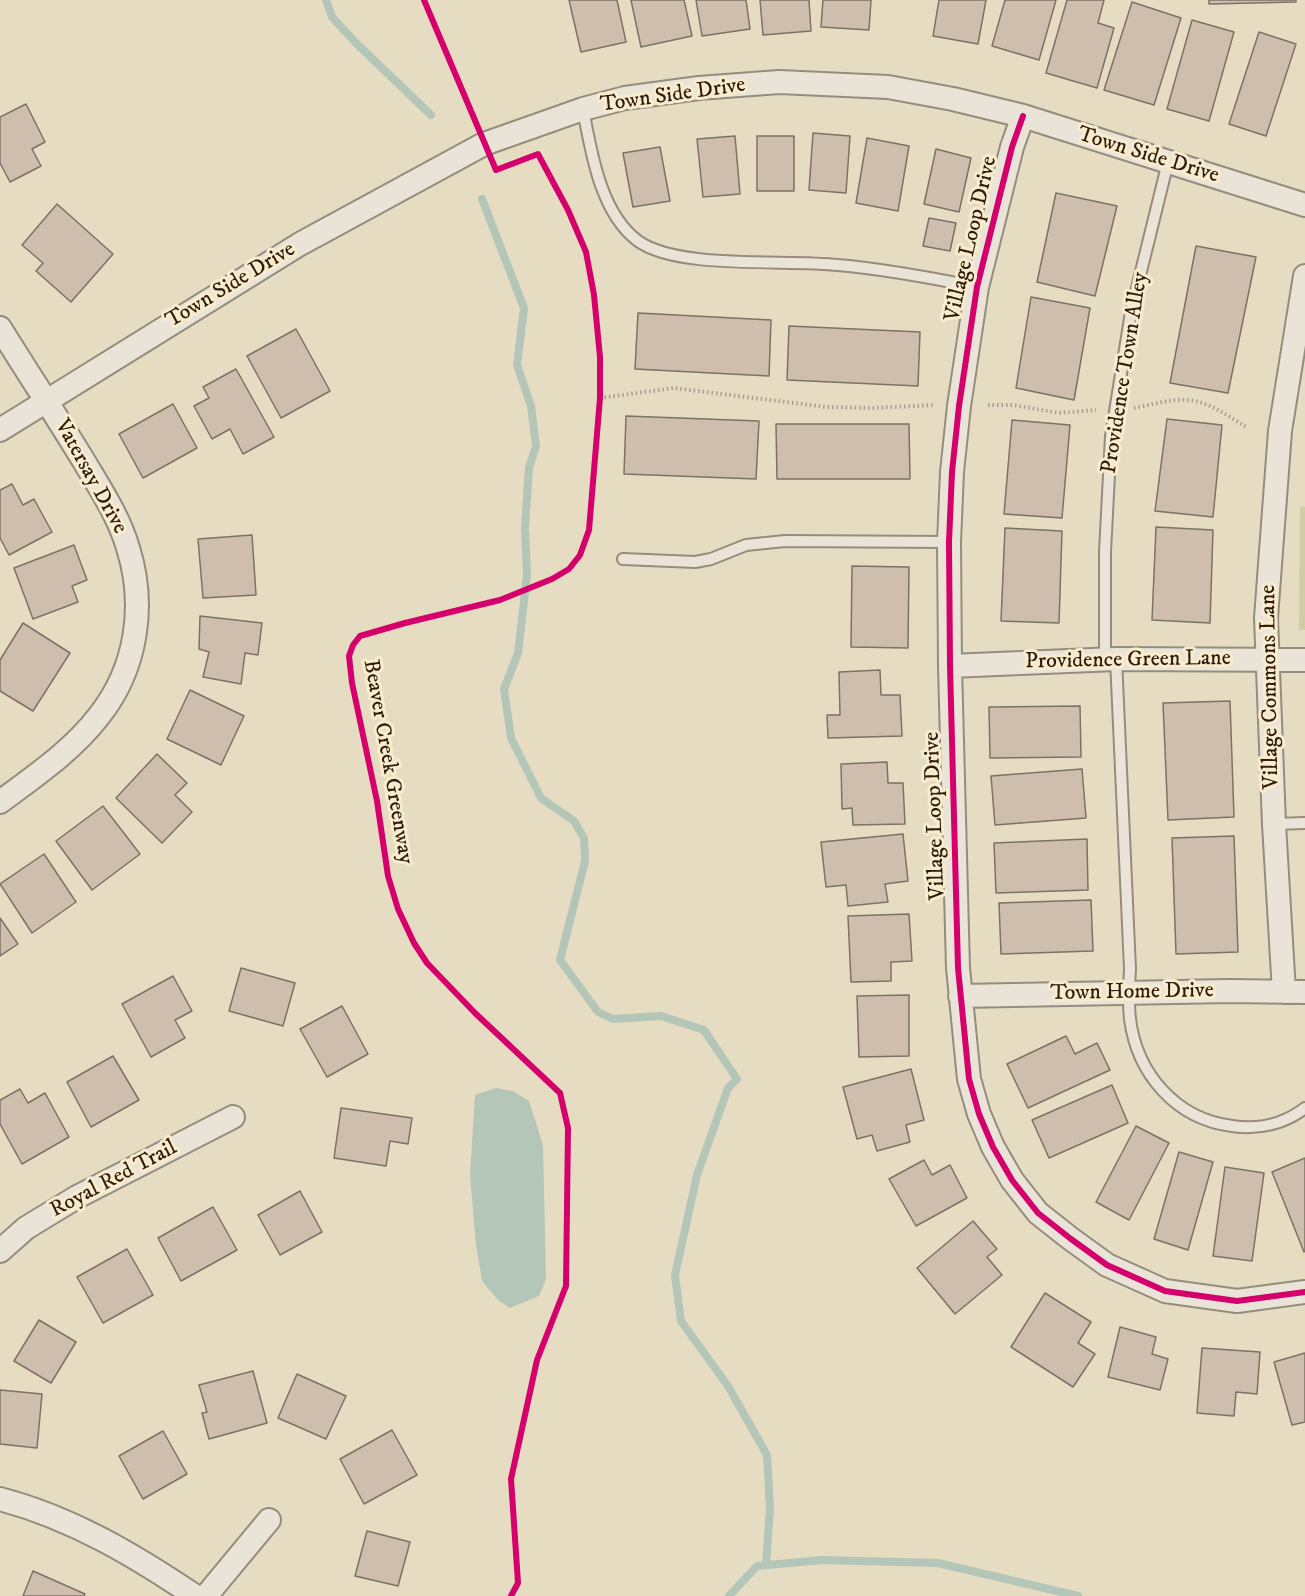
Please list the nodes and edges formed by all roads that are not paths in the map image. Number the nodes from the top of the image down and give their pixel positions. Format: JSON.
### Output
{"nodes":[{"id":1,"x":583,"y":109,"type":"junction"},
{"id":2,"x":1023,"y":116,"type":"junction"},
{"id":3,"x":1168,"y":162,"type":"junction"},
{"id":4,"x":1305,"y":205,"type":"edge"},
{"id":5,"x":1305,"y":276,"type":"edge"},
{"id":6,"x":977,"y":287,"type":"junction"},
{"id":7,"x":0,"y":328,"type":"edge"},
{"id":8,"x":45,"y":401,"type":"junction"},
{"id":9,"x":0,"y":430,"type":"edge"},
{"id":10,"x":950,"y":542,"type":"junction"},
{"id":11,"x":623,"y":559,"type":"dead end"},
{"id":12,"x":1111,"y":659,"type":"junction"},
{"id":13,"x":1266,"y":660,"type":"junction"},
{"id":14,"x":1305,"y":660,"type":"edge"},
{"id":15,"x":950,"y":666,"type":"junction"},
{"id":16,"x":0,"y":802,"type":"edge"},
{"id":17,"x":1305,"y":823,"type":"edge"},
{"id":18,"x":1274,"y":824,"type":"junction"},
{"id":19,"x":1294,"y":992,"type":"edge"},
{"id":20,"x":1128,"y":993,"type":"junction"},
{"id":21,"x":960,"y":996,"type":"junction"},
{"id":22,"x":1305,"y":1108,"type":"edge"},
{"id":23,"x":233,"y":1117,"type":"dead end"},
{"id":24,"x":0,"y":1251,"type":"edge"},
{"id":25,"x":1305,"y":1292,"type":"edge"},
{"id":26,"x":0,"y":1499,"type":"edge"},
{"id":27,"x":269,"y":1520,"type":"dead end"},
{"id":28,"x":195,"y":1596,"type":"edge"},
{"id":29,"x":206,"y":1596,"type":"edge"}],
"edges":[{"from":1,"to":2,"type":"street","name":"Town Side Drive"},
{"from":1,"to":6,"type":"lane"},
{"from":1,"to":8,"type":"street","name":"Town Side Drive"},
{"from":2,"to":3,"type":"street","name":"Town Side Drive"},
{"from":2,"to":6,"type":"street","name":"Village Loop Drive"},
{"from":3,"to":4,"type":"street","name":"Town Side Drive"},
{"from":3,"to":12,"type":"lane","name":"Providence Town Alley"},
{"from":5,"to":13,"type":"street","name":"Village Commons Lane"},
{"from":6,"to":10,"type":"street","name":"Village Loop Drive"},
{"from":7,"to":8,"type":"street","name":"Vatersay Drive"},
{"from":8,"to":9,"type":"street","name":"Town Side Drive"},
{"from":8,"to":16,"type":"street","name":"Vatersay Drive"},
{"from":10,"to":11,"type":"lane"},
{"from":10,"to":15,"type":"street","name":"Village Loop Drive"},
{"from":12,"to":13,"type":"street","name":"Providence Green Lane"},
{"from":12,"to":15,"type":"street","name":"Providence Green Lane"},
{"from":12,"to":20,"type":"lane","name":"Providence Town Alley"},
{"from":13,"to":14,"type":"street","name":"Providence Green Lane"},
{"from":13,"to":18,"type":"street","name":"Village Commons Lane"},
{"from":15,"to":21,"type":"street","name":"Village Loop Drive"},
{"from":17,"to":18,"type":"lane"},
{"from":18,"to":19,"type":"street","name":"Village Commons Lane"},
{"from":19,"to":20,"type":"street","name":"Town Home Drive"},
{"from":20,"to":21,"type":"street","name":"Town Home Drive"},
{"from":20,"to":22,"type":"lane","name":"Providence Town Alley"},
{"from":21,"to":25,"type":"street","name":"Village Loop Drive"},
{"from":23,"to":24,"type":"street","name":"Royal Red Trail"},
{"from":26,"to":28,"type":"street"},
{"from":27,"to":29,"type":"street"}]}
